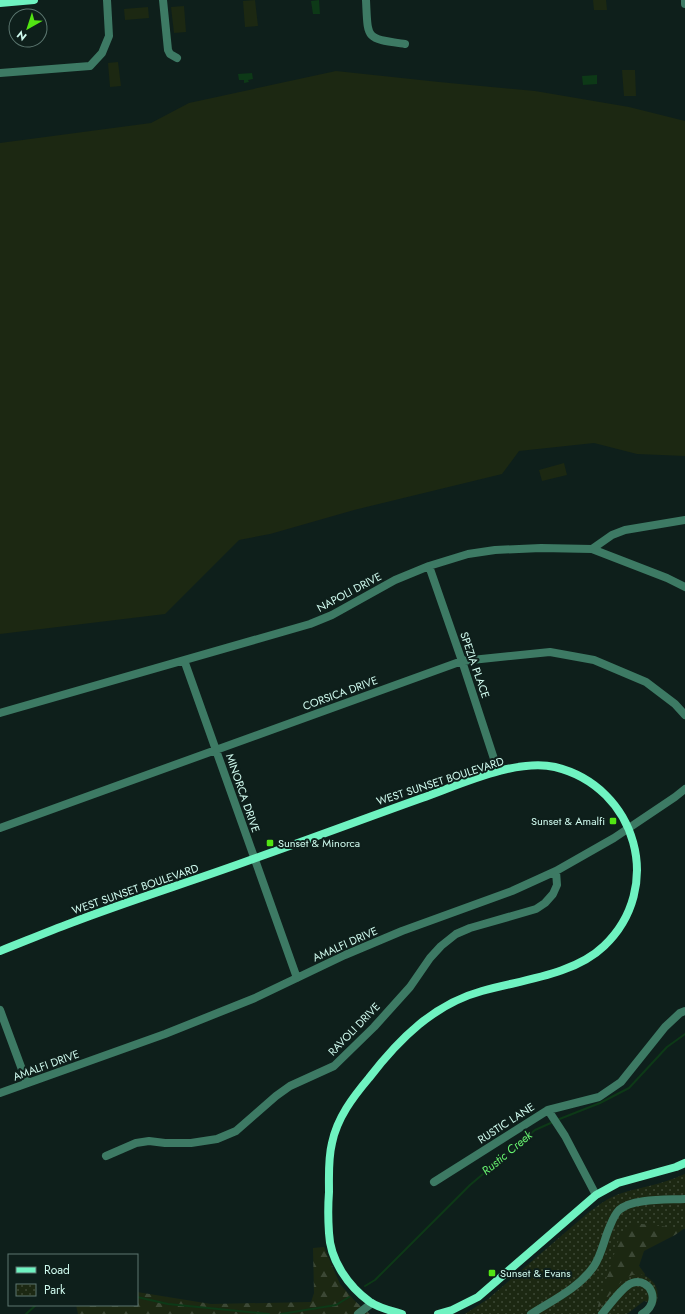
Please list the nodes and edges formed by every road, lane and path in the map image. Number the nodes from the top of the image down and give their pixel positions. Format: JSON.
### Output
{"nodes":[{"id":1,"x":34,"y":0,"type":"edge"},
{"id":2,"x":107,"y":0,"type":"edge"},
{"id":3,"x":163,"y":0,"type":"edge"},
{"id":4,"x":366,"y":0,"type":"edge"},
{"id":5,"x":685,"y":0,"type":"edge"},
{"id":6,"x":0,"y":3,"type":"edge"},
{"id":7,"x":685,"y":4,"type":"edge"},
{"id":8,"x":405,"y":44,"type":"dead end"},
{"id":9,"x":176,"y":58,"type":"dead end"},
{"id":10,"x":0,"y":74,"type":"edge"},
{"id":11,"x":685,"y":520,"type":"edge"},
{"id":12,"x":592,"y":549,"type":"junction"},
{"id":13,"x":429,"y":566,"type":"junction"},
{"id":14,"x":685,"y":587,"type":"edge"},
{"id":15,"x":184,"y":660,"type":"junction"},
{"id":16,"x":462,"y":661,"type":"junction"},
{"id":17,"x":0,"y":713,"type":"edge"},
{"id":18,"x":685,"y":715,"type":"edge"},
{"id":19,"x":216,"y":750,"type":"junction"},
{"id":20,"x":498,"y":771,"type":"junction"},
{"id":21,"x":685,"y":789,"type":"edge"},
{"id":22,"x":0,"y":828,"type":"edge"},
{"id":23,"x":630,"y":829,"type":"junction"},
{"id":24,"x":255,"y":859,"type":"junction"},
{"id":25,"x":556,"y":871,"type":"junction"},
{"id":26,"x":0,"y":952,"type":"edge"},
{"id":27,"x":297,"y":978,"type":"junction"},
{"id":28,"x":0,"y":1010,"type":"edge"},
{"id":29,"x":685,"y":1011,"type":"edge"},
{"id":30,"x":27,"y":1083,"type":"junction"},
{"id":31,"x":0,"y":1093,"type":"edge"},
{"id":32,"x":548,"y":1110,"type":"junction"},
{"id":33,"x":106,"y":1156,"type":"dead end"},
{"id":34,"x":685,"y":1163,"type":"edge"},
{"id":35,"x":434,"y":1182,"type":"dead end"},
{"id":36,"x":596,"y":1195,"type":"junction"},
{"id":37,"x":685,"y":1199,"type":"edge"},
{"id":38,"x":372,"y":1303,"type":"junction"},
{"id":39,"x":358,"y":1314,"type":"edge"},
{"id":40,"x":402,"y":1314,"type":"edge"},
{"id":41,"x":438,"y":1314,"type":"edge"},
{"id":42,"x":531,"y":1314,"type":"edge"},
{"id":43,"x":602,"y":1314,"type":"edge"},
{"id":44,"x":642,"y":1314,"type":"edge"}],
"edges":[{"from":1,"to":6,"type":"main road"},
{"from":2,"to":10,"type":"street"},
{"from":3,"to":9,"type":"street"},
{"from":4,"to":8,"type":"street"},
{"from":5,"to":7,"type":"street"},
{"from":11,"to":12,"type":"street"},
{"from":12,"to":13,"type":"street","name":"NAPOLI DRIVE"},
{"from":12,"to":14,"type":"street"},
{"from":13,"to":15,"type":"street","name":"NAPOLI DRIVE"},
{"from":13,"to":16,"type":"street","name":"SPEZIA PLACE"},
{"from":15,"to":17,"type":"street","name":"NAPOLI DRIVE"},
{"from":15,"to":19,"type":"street","name":"MINORCA DRIVE"},
{"from":16,"to":18,"type":"street","name":"CORSICA DRIVE"},
{"from":16,"to":19,"type":"street","name":"CORSICA DRIVE"},
{"from":16,"to":20,"type":"street","name":"SPEZIA PLACE"},
{"from":19,"to":22,"type":"street","name":"CORSICA DRIVE"},
{"from":19,"to":24,"type":"street","name":"MINORCA DRIVE"},
{"from":20,"to":23,"type":"main road","name":"WEST SUNSET BOULEVARD"},
{"from":20,"to":24,"type":"main road","name":"WEST SUNSET BOULEVARD"},
{"from":21,"to":23,"type":"street","name":"AMALFI DRIVE"},
{"from":23,"to":25,"type":"street","name":"AMALFI DRIVE"},
{"from":23,"to":38,"type":"main road","name":"WEST SUNSET BOULEVARD"},
{"from":24,"to":26,"type":"main road","name":"WEST SUNSET BOULEVARD"},
{"from":24,"to":27,"type":"street","name":"MINORCA DRIVE"},
{"from":25,"to":27,"type":"street","name":"AMALFI DRIVE"},
{"from":25,"to":33,"type":"street","name":"RAVOLI DRIVE"},
{"from":27,"to":30,"type":"street","name":"AMALFI DRIVE"},
{"from":28,"to":30,"type":"street"},
{"from":29,"to":32,"type":"street"},
{"from":30,"to":31,"type":"street","name":"AMALFI DRIVE"},
{"from":32,"to":35,"type":"street","name":"RUSTIC LANE"},
{"from":32,"to":36,"type":"street","name":"RUSTIC LANE"},
{"from":34,"to":36,"type":"main road"},
{"from":36,"to":41,"type":"main road"},
{"from":37,"to":42,"type":"street"},
{"from":38,"to":39,"type":"street"},
{"from":38,"to":40,"type":"main road","name":"WEST SUNSET BOULEVARD"},
{"from":43,"to":44,"type":"street"}]}
